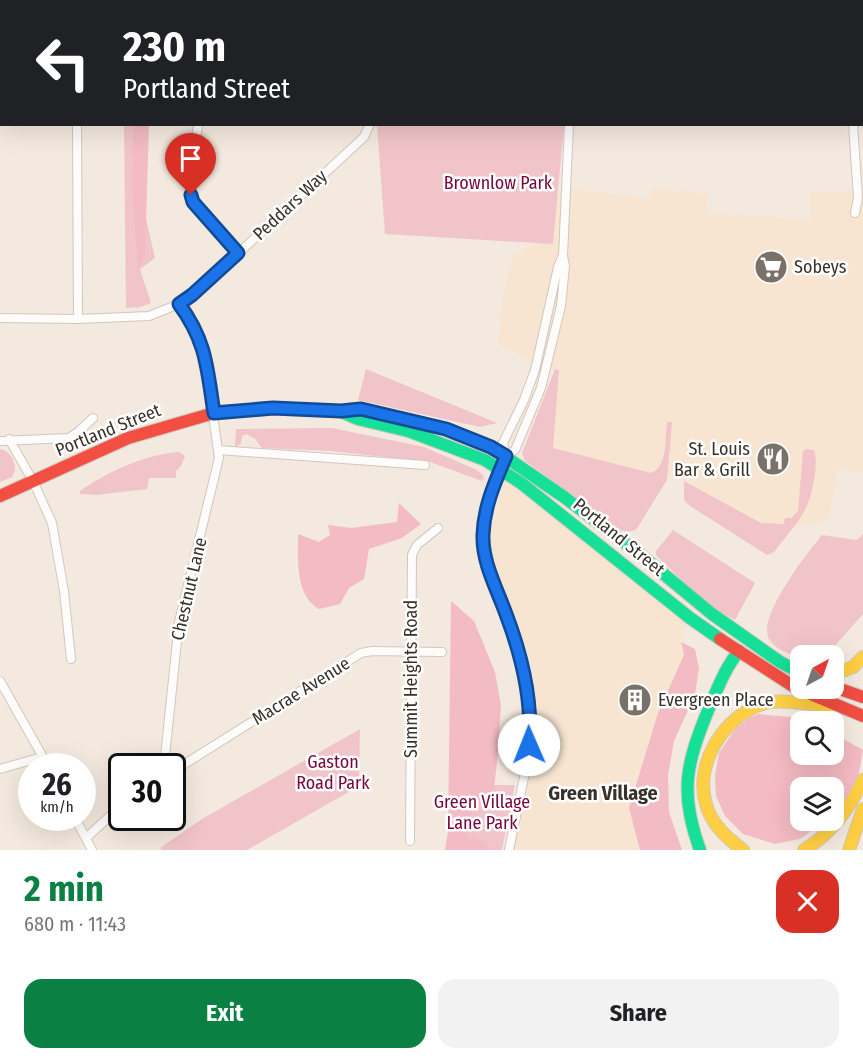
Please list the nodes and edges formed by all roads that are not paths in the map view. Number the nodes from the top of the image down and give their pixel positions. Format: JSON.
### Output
{"nodes":[{"id":1,"x":77,"y":126,"type":"edge"},
{"id":2,"x":198,"y":126,"type":"edge"},
{"id":3,"x":369,"y":126,"type":"edge"},
{"id":4,"x":569,"y":126,"type":"edge"},
{"id":5,"x":853,"y":126,"type":"edge"},
{"id":6,"x":855,"y":213,"type":"dead end"},
{"id":7,"x":238,"y":253,"type":"junction"},
{"id":8,"x":563,"y":255,"type":"junction"},
{"id":9,"x":179,"y":304,"type":"junction"},
{"id":10,"x":0,"y":318,"type":"edge"},
{"id":11,"x":78,"y":319,"type":"junction"},
{"id":12,"x":214,"y":413,"type":"junction"},
{"id":13,"x":93,"y":418,"type":"dead end"},
{"id":14,"x":4,"y":440,"type":"edge"},
{"id":15,"x":218,"y":450,"type":"junction"},
{"id":16,"x":503,"y":463,"type":"junction"},
{"id":17,"x":425,"y":465,"type":"dead end"},
{"id":18,"x":33,"y":481,"type":"junction"},
{"id":19,"x":0,"y":496,"type":"edge"},
{"id":20,"x":438,"y":528,"type":"dead end"},
{"id":21,"x":748,"y":637,"type":"junction"},
{"id":22,"x":739,"y":651,"type":"junction"},
{"id":23,"x":411,"y":652,"type":"junction"},
{"id":24,"x":442,"y":652,"type":"dead end"},
{"id":25,"x":863,"y":657,"type":"edge"},
{"id":26,"x":71,"y":659,"type":"dead end"},
{"id":27,"x":790,"y":668,"type":"edge"},
{"id":28,"x":844,"y":670,"type":"edge"},
{"id":29,"x":0,"y":681,"type":"edge"},
{"id":30,"x":844,"y":690,"type":"edge"},
{"id":31,"x":863,"y":697,"type":"edge"},
{"id":32,"x":835,"y":705,"type":"junction"},
{"id":33,"x":863,"y":716,"type":"edge"},
{"id":34,"x":40,"y":753,"type":"edge"},
{"id":35,"x":165,"y":753,"type":"edge"},
{"id":36,"x":186,"y":763,"type":"edge"},
{"id":37,"x":18,"y":764,"type":"edge"},
{"id":38,"x":0,"y":770,"type":"edge"},
{"id":39,"x":863,"y":780,"type":"edge"},
{"id":40,"x":863,"y":809,"type":"edge"},
{"id":41,"x":108,"y":818,"type":"edge"},
{"id":42,"x":82,"y":831,"type":"edge"},
{"id":43,"x":86,"y":838,"type":"junction"},
{"id":44,"x":410,"y":841,"type":"dead end"},
{"id":45,"x":92,"y":850,"type":"edge"},
{"id":46,"x":509,"y":850,"type":"edge"},
{"id":47,"x":700,"y":850,"type":"edge"},
{"id":48,"x":743,"y":850,"type":"edge"},
{"id":49,"x":804,"y":850,"type":"edge"},
{"id":50,"x":849,"y":850,"type":"edge"}],
"edges":[{"from":1,"to":11,"type":"street"},
{"from":2,"to":7,"type":"street"},
{"from":3,"to":7,"type":"street","name":"Peddars Way"},
{"from":4,"to":8,"type":"street"},
{"from":5,"to":6,"type":"street"},
{"from":7,"to":9,"type":"street","name":"Peddars Way"},
{"from":8,"to":16,"type":"street"},
{"from":8,"to":16,"type":"street"},
{"from":9,"to":11,"type":"street","name":"Peddars Way"},
{"from":9,"to":12,"type":"street","name":"Chestnut Lane"},
{"from":10,"to":11,"type":"street","name":"Peddars Way"},
{"from":12,"to":15,"type":"street","name":"Chestnut Lane"},
{"from":12,"to":16,"type":"main road","name":"Portland Street"},
{"from":12,"to":18,"type":"main road","name":"Portland Street"},
{"from":13,"to":14,"type":"street"},
{"from":14,"to":18,"type":"street"},
{"from":15,"to":17,"type":"street"},
{"from":15,"to":35,"type":"street","name":"Chestnut Lane"},
{"from":16,"to":21,"type":"main road","name":"Portland Street"},
{"from":16,"to":22,"type":"main road","name":"Portland Street"},
{"from":16,"to":46,"type":"street"},
{"from":18,"to":19,"type":"main road","name":"Portland Street"},
{"from":18,"to":26,"type":"street"},
{"from":20,"to":23,"type":"street","name":"Summit Heights Road"},
{"from":21,"to":22,"type":"main road"},
{"from":21,"to":27,"type":"main road","name":"Portland Street"},
{"from":22,"to":32,"type":"main road","name":"Portland Street"},
{"from":22,"to":47,"type":"main road"},
{"from":23,"to":24,"type":"street","name":"Macrae Avenue"},
{"from":23,"to":36,"type":"street","name":"Macrae Avenue"},
{"from":23,"to":44,"type":"street","name":"Summit Heights Road"},
{"from":25,"to":28,"type":"main road"},
{"from":29,"to":34,"type":"street"},
{"from":30,"to":31,"type":"main road"},
{"from":32,"to":33,"type":"main road","name":"Portland Street"},
{"from":32,"to":48,"type":"main road"},
{"from":37,"to":38,"type":"street"},
{"from":39,"to":49,"type":"main road"},
{"from":40,"to":50,"type":"main road"},
{"from":41,"to":43,"type":"street"},
{"from":42,"to":43,"type":"street"},
{"from":43,"to":45,"type":"street"}]}
